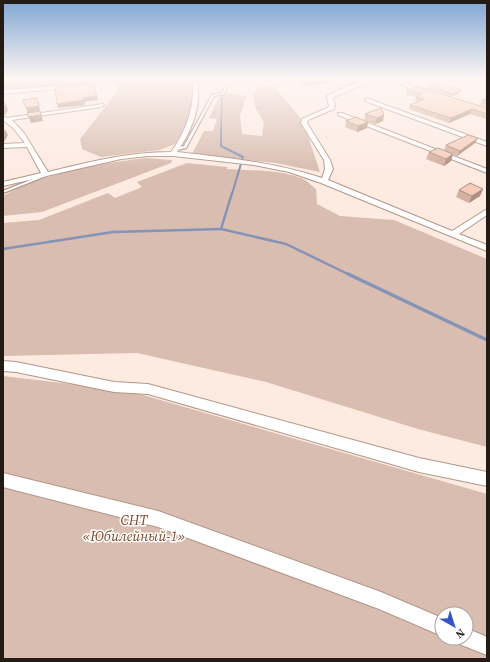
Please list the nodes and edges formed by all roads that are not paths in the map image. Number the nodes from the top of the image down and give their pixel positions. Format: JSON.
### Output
{"nodes":[{"id":1,"x":67,"y":110,"type":"edge"},
{"id":2,"x":194,"y":110,"type":"edge"},
{"id":3,"x":205,"y":110,"type":"edge"},
{"id":4,"x":327,"y":110,"type":"edge"},
{"id":5,"x":394,"y":110,"type":"edge"},
{"id":6,"x":340,"y":114,"type":"dead end"},
{"id":7,"x":5,"y":119,"type":"edge"},
{"id":8,"x":487,"y":144,"type":"edge"},
{"id":9,"x":28,"y":145,"type":"junction"},
{"id":10,"x":3,"y":146,"type":"edge"},
{"id":11,"x":175,"y":152,"type":"junction"},
{"id":12,"x":487,"y":171,"type":"edge"},
{"id":13,"x":46,"y":175,"type":"junction"},
{"id":14,"x":324,"y":181,"type":"junction"},
{"id":15,"x":3,"y":184,"type":"edge"},
{"id":16,"x":3,"y":192,"type":"edge"},
{"id":17,"x":487,"y":211,"type":"edge"},
{"id":18,"x":453,"y":234,"type":"junction"},
{"id":19,"x":487,"y":248,"type":"edge"},
{"id":20,"x":3,"y":366,"type":"edge"},
{"id":21,"x":487,"y":479,"type":"edge"},
{"id":22,"x":3,"y":480,"type":"edge"},
{"id":23,"x":434,"y":623,"type":"edge"},
{"id":24,"x":474,"y":640,"type":"edge"},
{"id":25,"x":487,"y":646,"type":"edge"}],
"edges":[{"from":1,"to":7,"type":"street"},
{"from":2,"to":11,"type":"street"},
{"from":3,"to":11,"type":"lane"},
{"from":4,"to":14,"type":"street"},
{"from":5,"to":8,"type":"street"},
{"from":6,"to":12,"type":"street"},
{"from":7,"to":9,"type":"street"},
{"from":9,"to":10,"type":"street"},
{"from":9,"to":13,"type":"street"},
{"from":11,"to":13,"type":"street"},
{"from":11,"to":14,"type":"street"},
{"from":13,"to":15,"type":"street"},
{"from":13,"to":16,"type":"lane"},
{"from":14,"to":18,"type":"street"},
{"from":17,"to":18,"type":"street"},
{"from":18,"to":19,"type":"street"},
{"from":20,"to":21,"type":"street"},
{"from":22,"to":23,"type":"street"},
{"from":24,"to":25,"type":"street"}]}
